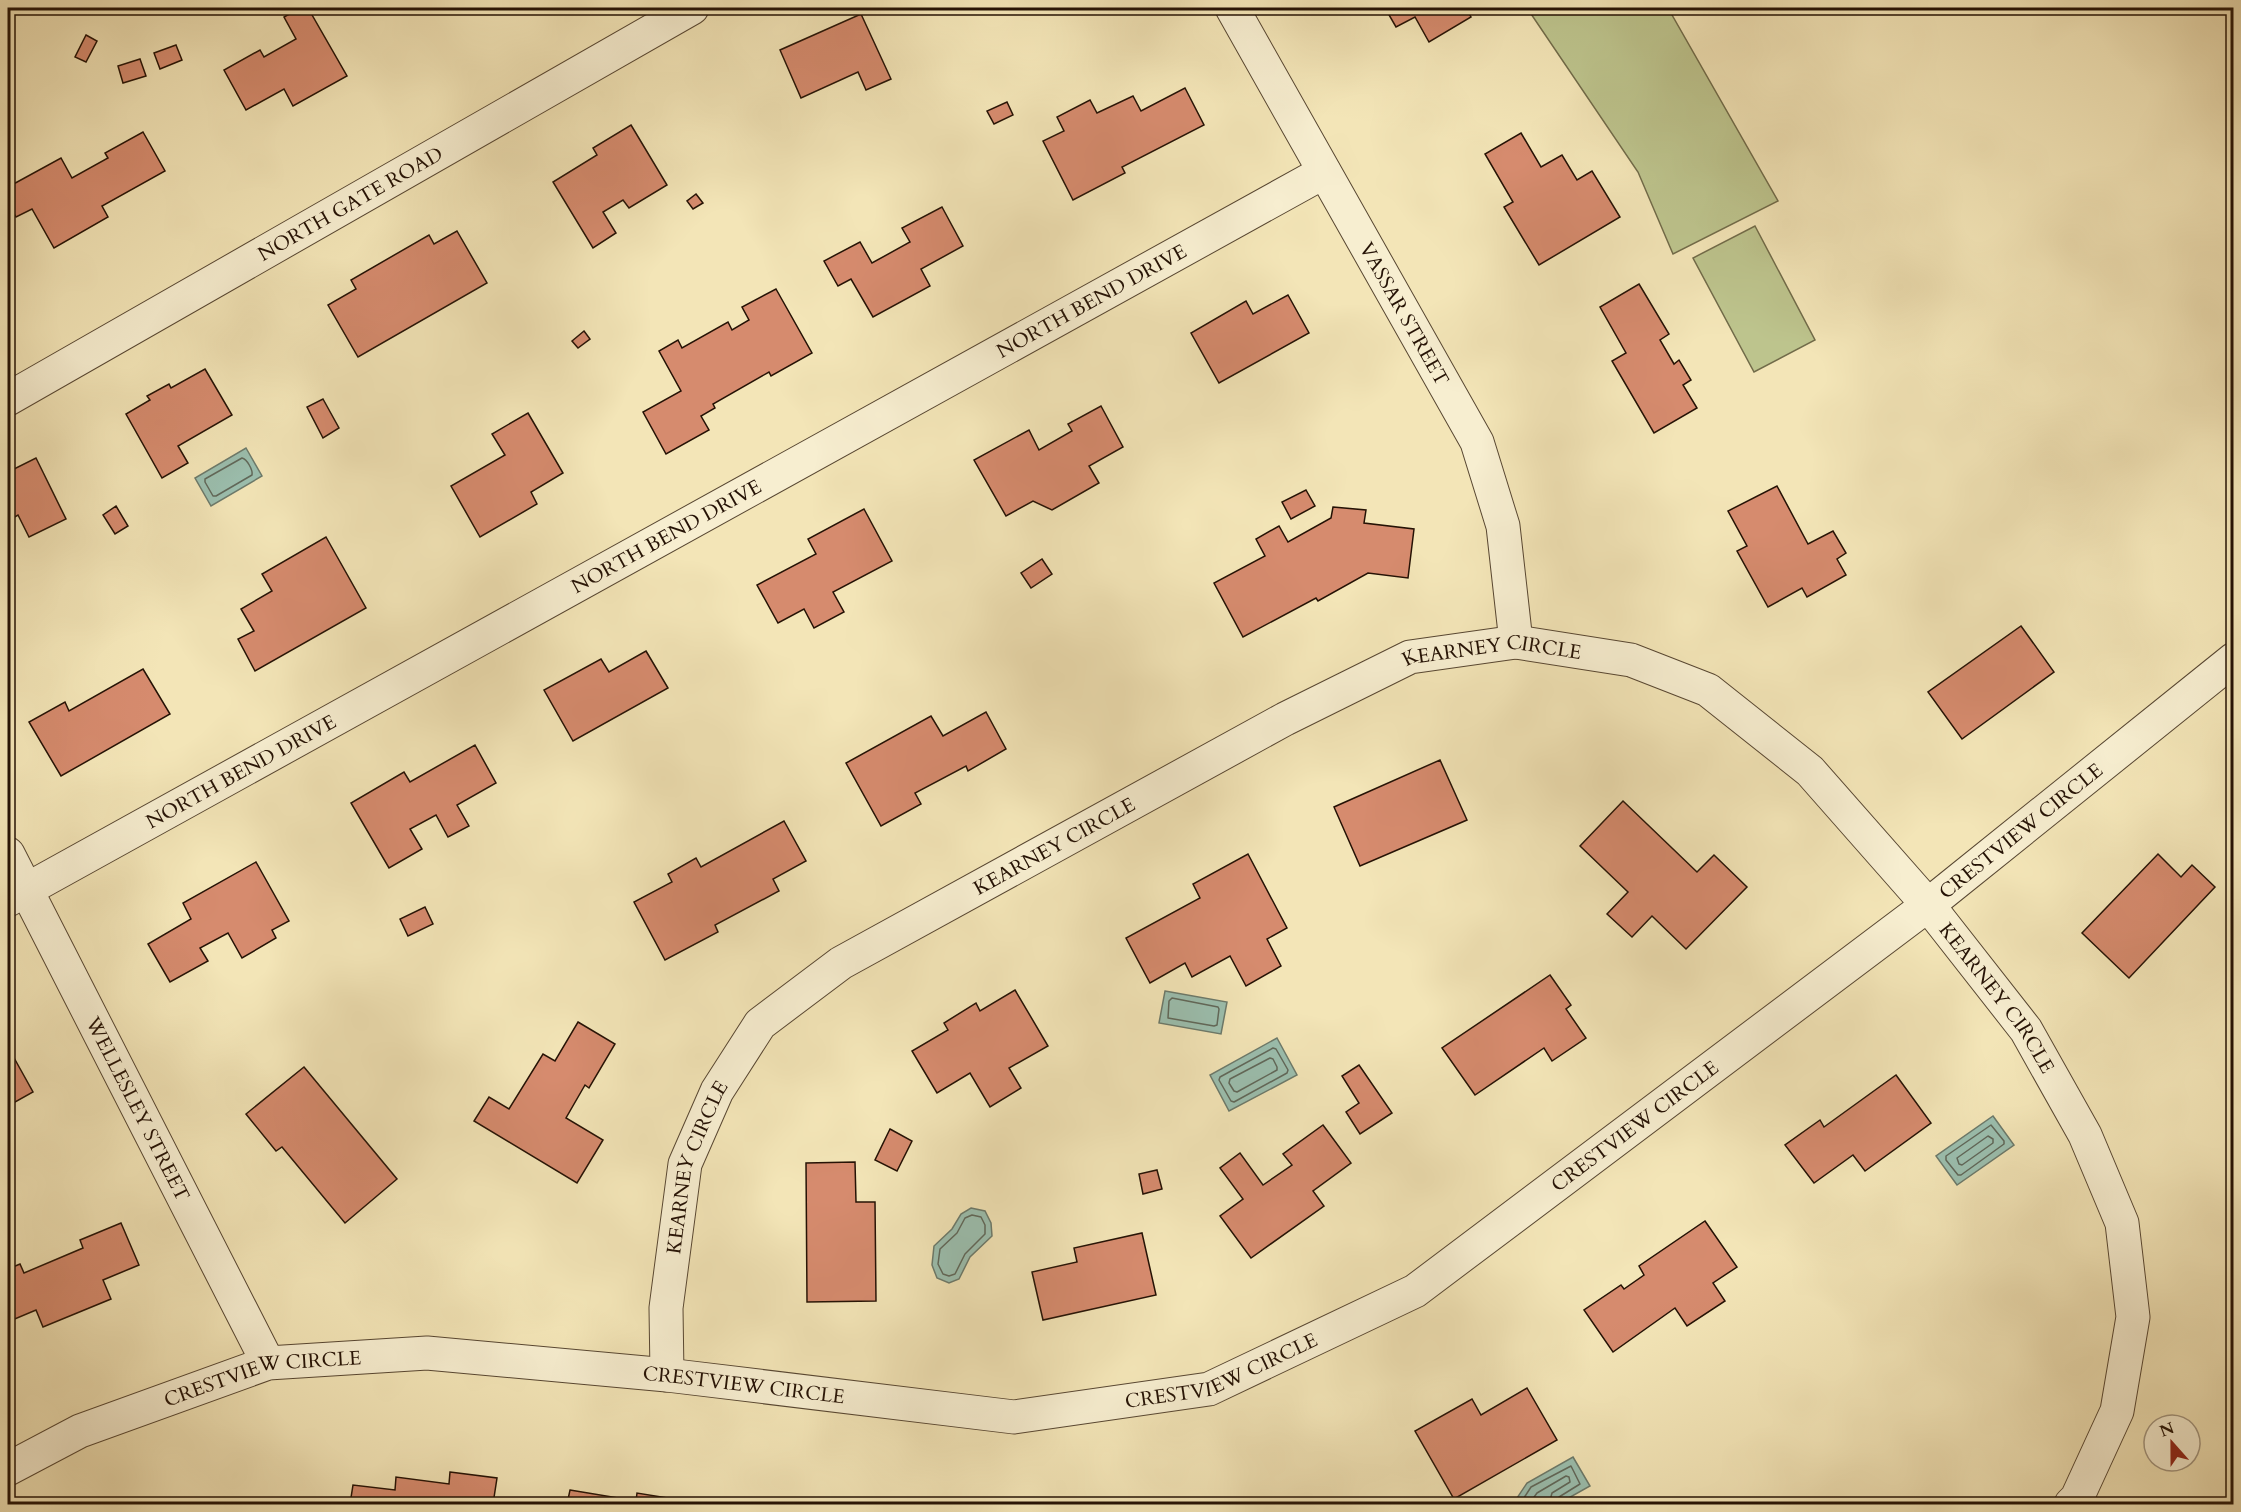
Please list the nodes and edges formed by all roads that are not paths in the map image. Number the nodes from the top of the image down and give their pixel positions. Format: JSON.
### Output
{"nodes":[{"id":1,"x":692,"y":8,"type":"edge"},
{"id":2,"x":1232,"y":8,"type":"edge"},
{"id":3,"x":1324,"y":172,"type":"junction"},
{"id":4,"x":8,"y":399,"type":"edge"},
{"id":5,"x":1516,"y":642,"type":"junction"},
{"id":6,"x":2234,"y":659,"type":"edge"},
{"id":7,"x":8,"y":854,"type":"edge"},
{"id":8,"x":17,"y":895,"type":"edge"},
{"id":9,"x":1928,"y":905,"type":"junction"},
{"id":10,"x":268,"y":1363,"type":"junction"},
{"id":11,"x":667,"y":1375,"type":"junction"},
{"id":12,"x":8,"y":1469,"type":"edge"},
{"id":13,"x":2071,"y":1504,"type":"edge"}],
"edges":[{"from":1,"to":4,"type":"street","name":"NORTH GATE ROAD"},
{"from":2,"to":3,"type":"street","name":"VASSAR STREET"},
{"from":3,"to":5,"type":"street","name":"VASSAR STREET"},
{"from":3,"to":8,"type":"street","name":"NORTH BEND DRIVE"},
{"from":5,"to":9,"type":"street","name":"KEARNEY CIRCLE"},
{"from":5,"to":11,"type":"street","name":"KEARNEY CIRCLE"},
{"from":6,"to":9,"type":"street","name":"CRESTVIEW CIRCLE"},
{"from":7,"to":8,"type":"street","name":"WELLESLEY STREET"},
{"from":8,"to":10,"type":"street","name":"WELLESLEY STREET"},
{"from":9,"to":11,"type":"street","name":"CRESTVIEW CIRCLE"},
{"from":9,"to":13,"type":"street","name":"KEARNEY CIRCLE"},
{"from":10,"to":11,"type":"street","name":"CRESTVIEW CIRCLE"},
{"from":10,"to":12,"type":"street","name":"CRESTVIEW CIRCLE"}]}
